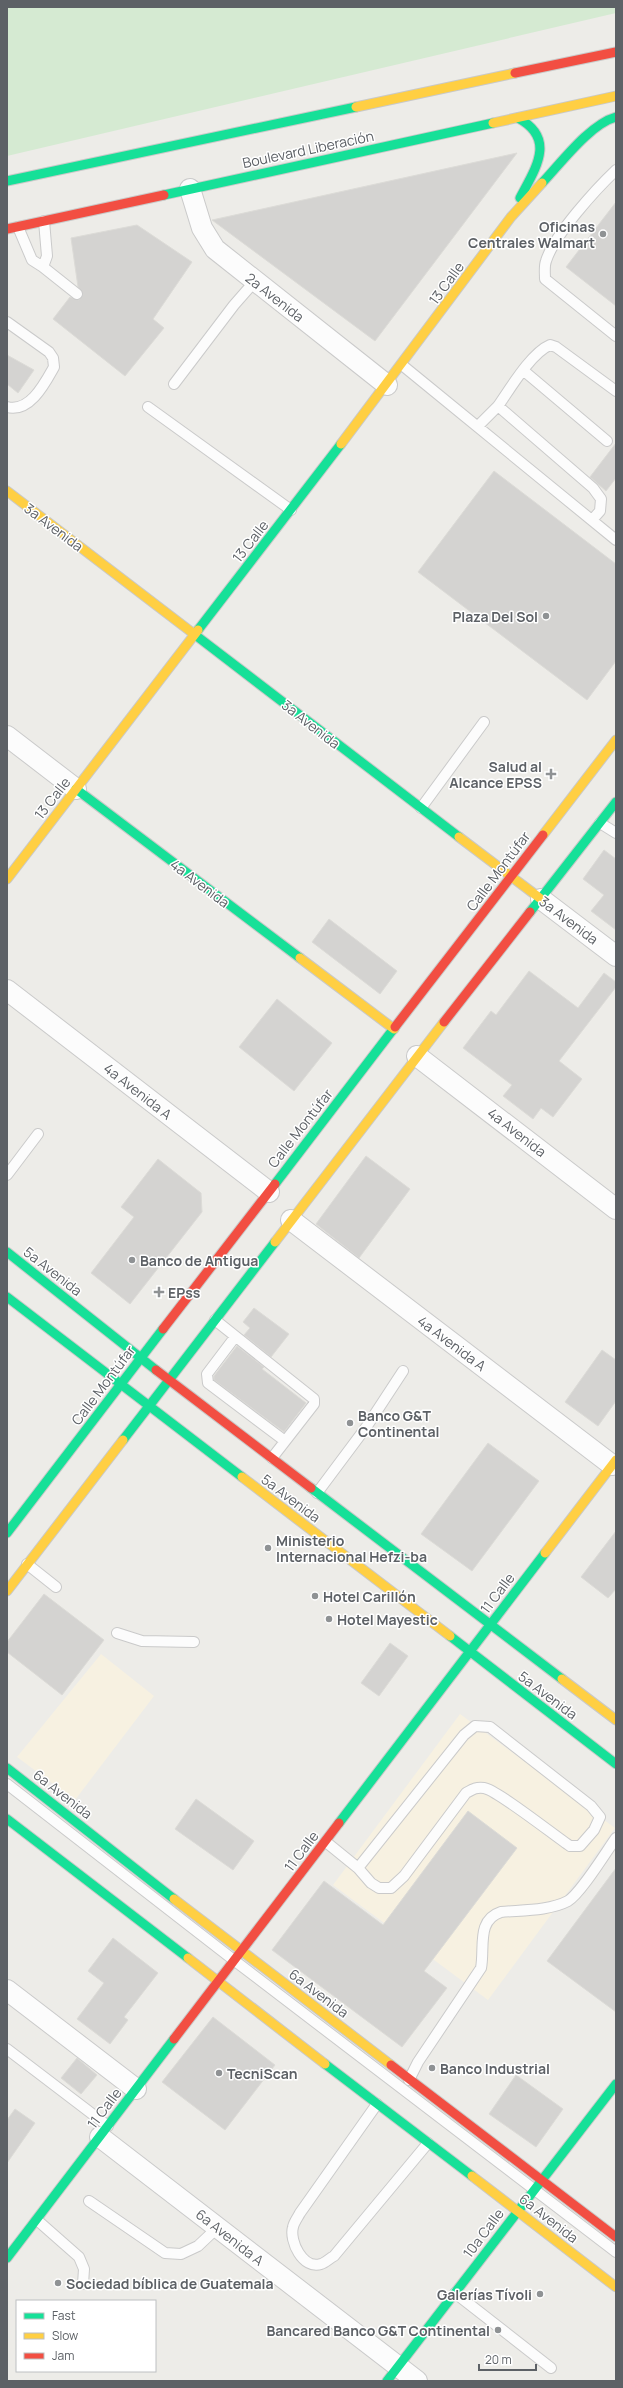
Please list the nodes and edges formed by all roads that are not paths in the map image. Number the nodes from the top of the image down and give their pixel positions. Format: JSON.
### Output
{"nodes":[{"id":1,"x":616,"y":52,"type":"edge"},
{"id":2,"x":616,"y":96,"type":"edge"},
{"id":3,"x":616,"y":117,"type":"edge"},
{"id":4,"x":518,"y":118,"type":"junction"},
{"id":5,"x":616,"y":170,"type":"edge"},
{"id":6,"x":7,"y":181,"type":"edge"},
{"id":7,"x":190,"y":189,"type":"junction"},
{"id":8,"x":512,"y":217,"type":"junction"},
{"id":9,"x":44,"y":221,"type":"junction"},
{"id":10,"x":18,"y":227,"type":"junction"},
{"id":11,"x":7,"y":229,"type":"edge"},
{"id":12,"x":43,"y":267,"type":"junction"},
{"id":13,"x":255,"y":281,"type":"junction"},
{"id":14,"x":77,"y":294,"type":"dead end"},
{"id":15,"x":7,"y":322,"type":"edge"},
{"id":16,"x":616,"y":336,"type":"edge"},
{"id":17,"x":402,"y":365,"type":"junction"},
{"id":18,"x":524,"y":371,"type":"junction"},
{"id":19,"x":174,"y":384,"type":"dead end"},
{"id":20,"x":387,"y":385,"type":"junction"},
{"id":21,"x":616,"y":391,"type":"edge"},
{"id":22,"x":498,"y":406,"type":"junction"},
{"id":23,"x":148,"y":407,"type":"dead end"},
{"id":24,"x":7,"y":408,"type":"edge"},
{"id":25,"x":478,"y":426,"type":"junction"},
{"id":26,"x":607,"y":441,"type":"dead end"},
{"id":27,"x":7,"y":491,"type":"edge"},
{"id":28,"x":291,"y":510,"type":"junction"},
{"id":29,"x":592,"y":520,"type":"junction"},
{"id":30,"x":616,"y":540,"type":"edge"},
{"id":31,"x":195,"y":634,"type":"junction"},
{"id":32,"x":484,"y":722,"type":"dead end"},
{"id":33,"x":7,"y":736,"type":"edge"},
{"id":34,"x":616,"y":740,"type":"edge"},
{"id":35,"x":76,"y":789,"type":"junction"},
{"id":36,"x":616,"y":802,"type":"edge"},
{"id":37,"x":421,"y":808,"type":"junction"},
{"id":38,"x":600,"y":823,"type":"junction"},
{"id":39,"x":616,"y":833,"type":"edge"},
{"id":40,"x":511,"y":877,"type":"junction"},
{"id":41,"x":7,"y":879,"type":"edge"},
{"id":42,"x":541,"y":899,"type":"junction"},
{"id":43,"x":616,"y":956,"type":"edge"},
{"id":44,"x":7,"y":990,"type":"edge"},
{"id":45,"x":394,"y":1029,"type":"junction"},
{"id":46,"x":417,"y":1056,"type":"junction"},
{"id":47,"x":38,"y":1134,"type":"dead end"},
{"id":48,"x":7,"y":1175,"type":"edge"},
{"id":49,"x":269,"y":1192,"type":"junction"},
{"id":50,"x":616,"y":1209,"type":"edge"},
{"id":51,"x":291,"y":1220,"type":"junction"},
{"id":52,"x":7,"y":1252,"type":"edge"},
{"id":53,"x":7,"y":1297,"type":"edge"},
{"id":54,"x":215,"y":1320,"type":"junction"},
{"id":55,"x":235,"y":1336,"type":"junction"},
{"id":56,"x":141,"y":1358,"type":"junction"},
{"id":57,"x":403,"y":1371,"type":"dead end"},
{"id":58,"x":169,"y":1380,"type":"junction"},
{"id":59,"x":121,"y":1385,"type":"junction"},
{"id":60,"x":148,"y":1406,"type":"junction"},
{"id":61,"x":285,"y":1441,"type":"junction"},
{"id":62,"x":272,"y":1458,"type":"junction"},
{"id":63,"x":614,"y":1462,"type":"edge"},
{"id":64,"x":317,"y":1493,"type":"junction"},
{"id":65,"x":7,"y":1533,"type":"edge"},
{"id":66,"x":27,"y":1564,"type":"junction"},
{"id":67,"x":56,"y":1586,"type":"dead end"},
{"id":68,"x":7,"y":1591,"type":"edge"},
{"id":69,"x":490,"y":1625,"type":"junction"},
{"id":70,"x":117,"y":1633,"type":"dead end"},
{"id":71,"x":194,"y":1642,"type":"dead end"},
{"id":72,"x":470,"y":1652,"type":"junction"},
{"id":73,"x":615,"y":1718,"type":"edge"},
{"id":74,"x":616,"y":1764,"type":"edge"},
{"id":75,"x":7,"y":1768,"type":"edge"},
{"id":76,"x":7,"y":1784,"type":"edge"},
{"id":77,"x":7,"y":1819,"type":"edge"},
{"id":78,"x":616,"y":1838,"type":"edge"},
{"id":79,"x":326,"y":1842,"type":"junction"},
{"id":80,"x":358,"y":1868,"type":"junction"},
{"id":81,"x":242,"y":1952,"type":"junction"},
{"id":82,"x":235,"y":1961,"type":"junction"},
{"id":83,"x":218,"y":1983,"type":"junction"},
{"id":84,"x":7,"y":1990,"type":"edge"},
{"id":85,"x":7,"y":2049,"type":"edge"},
{"id":86,"x":409,"y":2080,"type":"junction"},
{"id":87,"x":616,"y":2084,"type":"edge"},
{"id":88,"x":136,"y":2089,"type":"junction"},
{"id":89,"x":377,"y":2104,"type":"junction"},
{"id":90,"x":104,"y":2131,"type":"junction"},
{"id":91,"x":428,"y":2143,"type":"junction"},
{"id":92,"x":542,"y":2180,"type":"junction"},
{"id":93,"x":535,"y":2190,"type":"junction"},
{"id":94,"x":89,"y":2201,"type":"dead end"},
{"id":95,"x":517,"y":2211,"type":"junction"},
{"id":96,"x":36,"y":2220,"type":"junction"},
{"id":97,"x":217,"y":2228,"type":"junction"},
{"id":98,"x":616,"y":2237,"type":"edge"},
{"id":99,"x":616,"y":2252,"type":"edge"},
{"id":100,"x":7,"y":2258,"type":"edge"},
{"id":101,"x":83,"y":2284,"type":"dead end"},
{"id":102,"x":616,"y":2287,"type":"edge"},
{"id":103,"x":455,"y":2293,"type":"junction"},
{"id":104,"x":551,"y":2368,"type":"dead end"},
{"id":105,"x":392,"y":2374,"type":"edge"},
{"id":106,"x":417,"y":2381,"type":"edge"}],
"edges":[{"from":1,"to":6,"type":"main road"},
{"from":2,"to":4,"type":"main road","name":"Boulevard Liberación"},
{"from":3,"to":8,"type":"main road","name":"13 Calle"},
{"from":4,"to":7,"type":"main road","name":"Boulevard Liberación"},
{"from":4,"to":8,"type":"main road","name":"13 Calle"},
{"from":5,"to":16,"type":"lane"},
{"from":7,"to":9,"type":"main road","name":"Boulevard Liberación"},
{"from":7,"to":13,"type":"street","name":"2a Avenida"},
{"from":8,"to":17,"type":"main road","name":"13 Calle"},
{"from":9,"to":10,"type":"main road","name":"Boulevard Liberación"},
{"from":9,"to":12,"type":"lane"},
{"from":10,"to":11,"type":"main road","name":"Boulevard Liberación"},
{"from":10,"to":12,"type":"lane"},
{"from":12,"to":14,"type":"lane"},
{"from":13,"to":19,"type":"lane"},
{"from":13,"to":20,"type":"street","name":"2a Avenida"},
{"from":15,"to":24,"type":"lane"},
{"from":17,"to":20,"type":"main road","name":"13 Calle"},
{"from":17,"to":25,"type":"lane"},
{"from":18,"to":21,"type":"lane"},
{"from":18,"to":22,"type":"lane"},
{"from":18,"to":26,"type":"lane"},
{"from":20,"to":28,"type":"main road","name":"13 Calle"},
{"from":22,"to":25,"type":"lane"},
{"from":22,"to":29,"type":"lane"},
{"from":23,"to":28,"type":"lane"},
{"from":25,"to":29,"type":"lane"},
{"from":27,"to":31,"type":"main road","name":"3a Avenida"},
{"from":28,"to":31,"type":"main road","name":"13 Calle"},
{"from":29,"to":30,"type":"lane"},
{"from":31,"to":35,"type":"main road","name":"13 Calle"},
{"from":31,"to":37,"type":"main road","name":"3a Avenida"},
{"from":32,"to":37,"type":"lane"},
{"from":33,"to":35,"type":"street","name":"4a Avenida"},
{"from":34,"to":40,"type":"main road","name":"Calle Montúfar"},
{"from":35,"to":41,"type":"main road","name":"13 Calle"},
{"from":35,"to":45,"type":"main road","name":"4a Avenida"},
{"from":36,"to":38,"type":"main road"},
{"from":37,"to":40,"type":"main road","name":"3a Avenida"},
{"from":38,"to":39,"type":"lane"},
{"from":38,"to":42,"type":"main road"},
{"from":40,"to":42,"type":"main road","name":"3a Avenida"},
{"from":40,"to":45,"type":"main road","name":"Calle Montúfar"},
{"from":42,"to":43,"type":"street","name":"3a Avenida"},
{"from":42,"to":46,"type":"main road"},
{"from":44,"to":49,"type":"street","name":"4a Avenida A"},
{"from":45,"to":49,"type":"main road","name":"Calle Montúfar"},
{"from":46,"to":50,"type":"street","name":"4a Avenida"},
{"from":46,"to":51,"type":"main road"},
{"from":47,"to":48,"type":"lane"},
{"from":49,"to":56,"type":"main road","name":"Calle Montúfar"},
{"from":51,"to":54,"type":"main road"},
{"from":51,"to":63,"type":"street","name":"4a Avenida A"},
{"from":52,"to":56,"type":"main road","name":"5a Avenida"},
{"from":53,"to":59,"type":"main road","name":"5a Avenida"},
{"from":54,"to":55,"type":"lane"},
{"from":54,"to":58,"type":"main road"},
{"from":55,"to":61,"type":"lane"},
{"from":55,"to":61,"type":"lane"},
{"from":56,"to":58,"type":"main road","name":"5a Avenida"},
{"from":56,"to":59,"type":"main road","name":"Calle Montúfar"},
{"from":57,"to":64,"type":"lane"},
{"from":58,"to":60,"type":"main road"},
{"from":58,"to":62,"type":"main road","name":"5a Avenida"},
{"from":59,"to":60,"type":"main road","name":"5a Avenida"},
{"from":59,"to":65,"type":"main road","name":"Calle Montúfar"},
{"from":60,"to":66,"type":"main road"},
{"from":60,"to":72,"type":"main road","name":"5a Avenida"},
{"from":61,"to":62,"type":"lane"},
{"from":62,"to":64,"type":"main road","name":"5a Avenida"},
{"from":63,"to":69,"type":"main road","name":"11 Calle"},
{"from":64,"to":69,"type":"main road","name":"5a Avenida"},
{"from":66,"to":67,"type":"lane"},
{"from":66,"to":68,"type":"main road"},
{"from":69,"to":72,"type":"main road","name":"11 Calle"},
{"from":69,"to":73,"type":"main road","name":"5a Avenida"},
{"from":70,"to":71,"type":"lane"},
{"from":72,"to":74,"type":"main road","name":"5a Avenida"},
{"from":72,"to":79,"type":"main road","name":"11 Calle"},
{"from":75,"to":81,"type":"main road","name":"6a Avenida"},
{"from":76,"to":82,"type":"lane"},
{"from":77,"to":83,"type":"main road","name":"6a Avenida"},
{"from":78,"to":86,"type":"lane"},
{"from":79,"to":80,"type":"lane"},
{"from":79,"to":81,"type":"main road","name":"11 Calle"},
{"from":80,"to":80,"type":"lane"},
{"from":81,"to":82,"type":"main road","name":"11 Calle"},
{"from":81,"to":86,"type":"main road","name":"6a Avenida"},
{"from":82,"to":83,"type":"main road","name":"11 Calle"},
{"from":82,"to":93,"type":"lane"},
{"from":83,"to":88,"type":"main road","name":"11 Calle"},
{"from":83,"to":89,"type":"main road","name":"6a Avenida"},
{"from":84,"to":88,"type":"street"},
{"from":85,"to":90,"type":"lane"},
{"from":86,"to":92,"type":"main road","name":"6a Avenida"},
{"from":87,"to":92,"type":"main road","name":"10a Calle"},
{"from":88,"to":90,"type":"main road","name":"11 Calle"},
{"from":89,"to":91,"type":"main road","name":"6a Avenida"},
{"from":89,"to":91,"type":"lane"},
{"from":90,"to":96,"type":"main road","name":"11 Calle"},
{"from":90,"to":97,"type":"street","name":"6a Avenida A"},
{"from":91,"to":95,"type":"main road","name":"6a Avenida"},
{"from":92,"to":93,"type":"main road","name":"10a Calle"},
{"from":92,"to":98,"type":"main road","name":"6a Avenida"},
{"from":93,"to":95,"type":"main road","name":"10a Calle"},
{"from":93,"to":99,"type":"lane"},
{"from":94,"to":97,"type":"lane"},
{"from":95,"to":102,"type":"main road","name":"6a Avenida"},
{"from":95,"to":103,"type":"main road","name":"10a Calle"},
{"from":96,"to":100,"type":"main road","name":"11 Calle"},
{"from":96,"to":101,"type":"lane"},
{"from":97,"to":105,"type":"street","name":"6a Avenida A"},
{"from":103,"to":104,"type":"lane"},
{"from":103,"to":105,"type":"main road","name":"10a Calle"},
{"from":105,"to":106,"type":"street","name":"6a Avenida A"}]}
